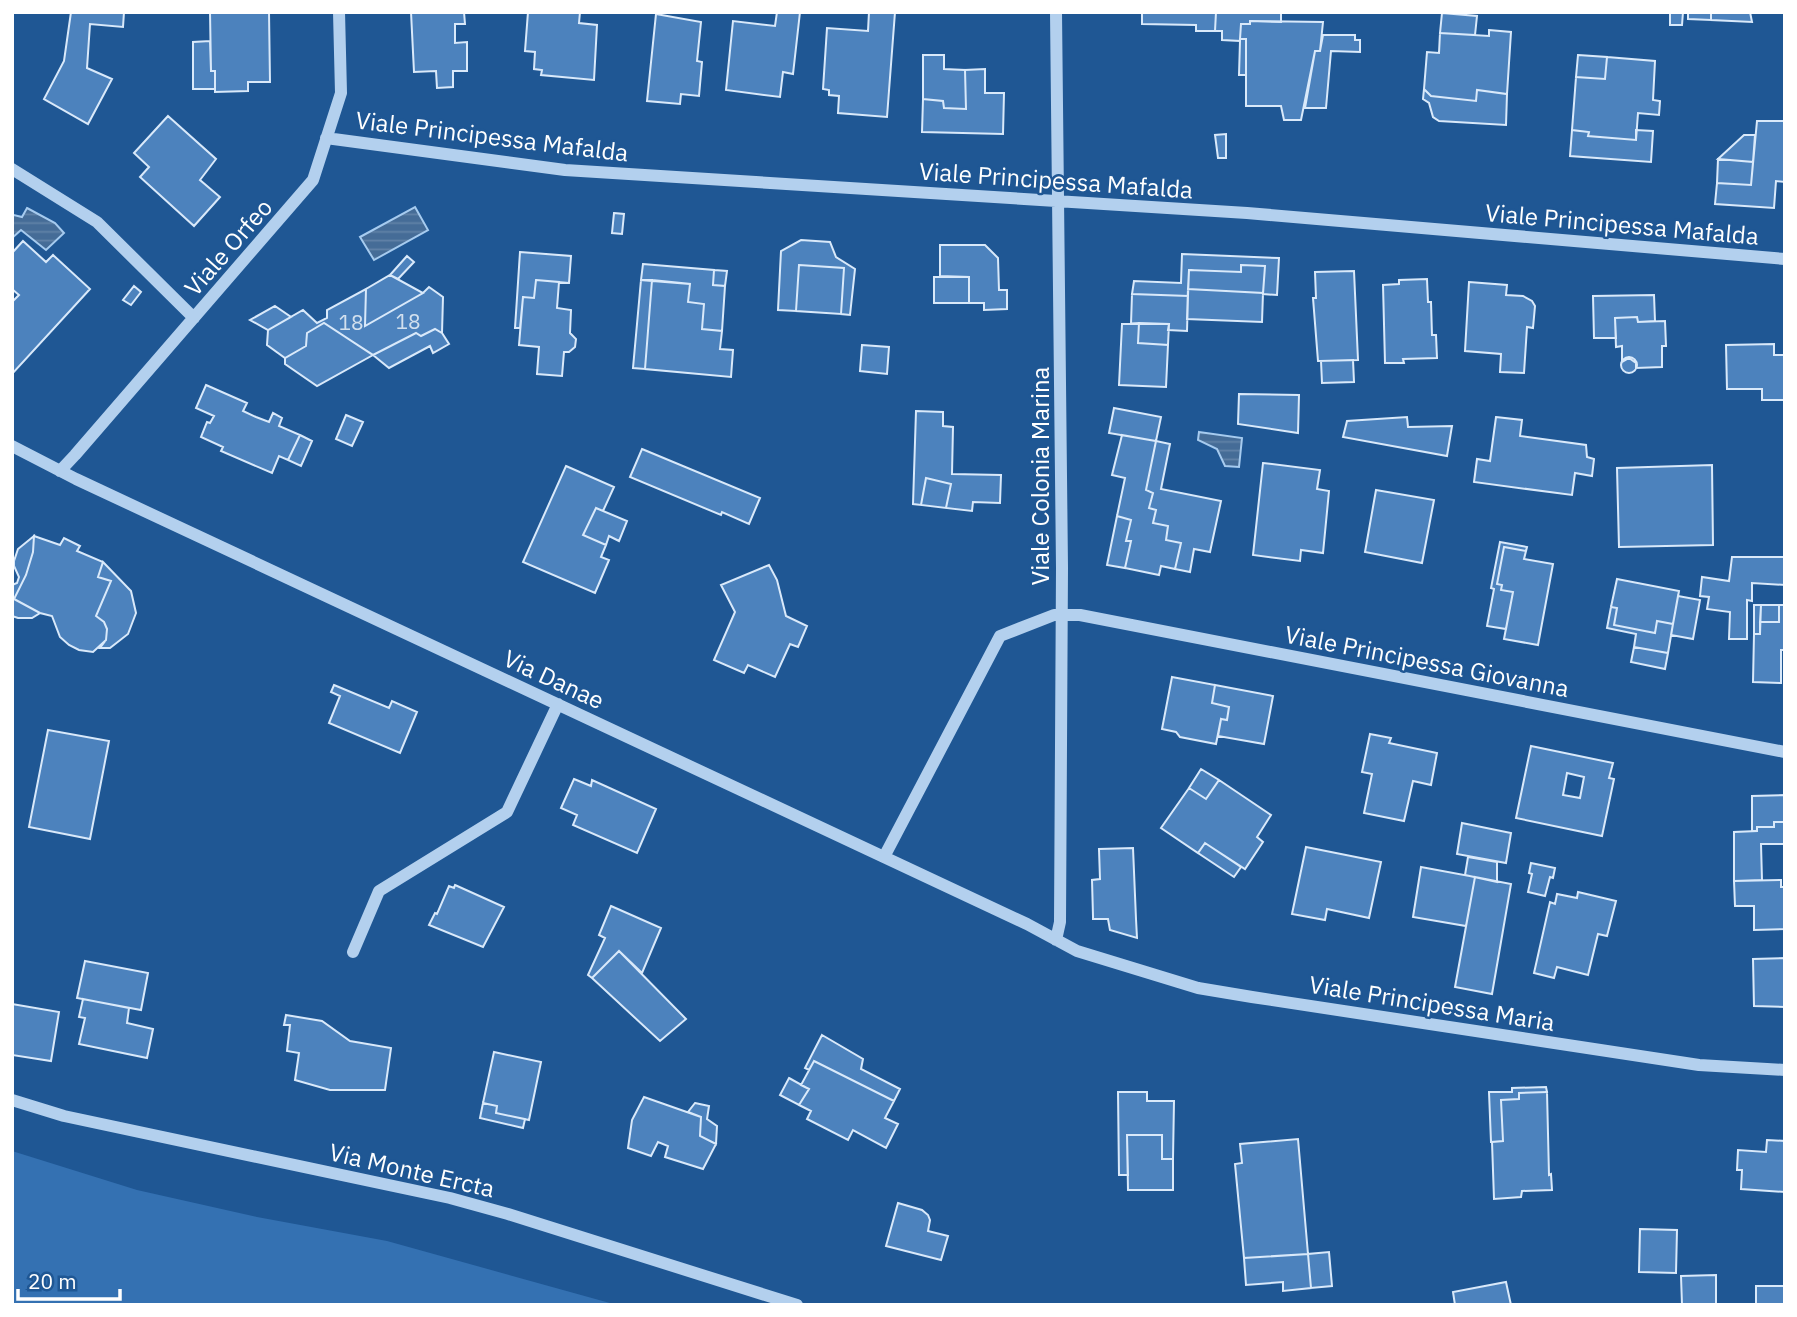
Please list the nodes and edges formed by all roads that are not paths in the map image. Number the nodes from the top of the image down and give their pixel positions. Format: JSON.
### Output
{"nodes":[{"id":1,"x":339,"y":12,"type":"edge"},
{"id":2,"x":1056,"y":12,"type":"edge"},
{"id":3,"x":326,"y":138,"type":"junction"},
{"id":4,"x":12,"y":169,"type":"edge"},
{"id":5,"x":1059,"y":201,"type":"junction"},
{"id":6,"x":1785,"y":259,"type":"edge"},
{"id":7,"x":194,"y":318,"type":"junction"},
{"id":8,"x":12,"y":446,"type":"edge"},
{"id":9,"x":60,"y":471,"type":"junction"},
{"id":10,"x":1062,"y":614,"type":"junction"},
{"id":11,"x":558,"y":704,"type":"junction"},
{"id":12,"x":1785,"y":752,"type":"edge"},
{"id":13,"x":884,"y":857,"type":"junction"},
{"id":14,"x":1056,"y":940,"type":"junction"},
{"id":15,"x":1077,"y":951,"type":"joint"},
{"id":16,"x":353,"y":952,"type":"dead end"},
{"id":17,"x":1785,"y":1070,"type":"edge"},
{"id":18,"x":12,"y":1100,"type":"edge"},
{"id":19,"x":797,"y":1305,"type":"edge"}],
"edges":[{"from":1,"to":3,"type":"street","name":"Viale Orfeo"},
{"from":2,"to":5,"type":"street","name":"Viale Colonia Marina"},
{"from":3,"to":5,"type":"street","name":"Viale Principessa Mafalda"},
{"from":3,"to":7,"type":"street","name":"Viale Orfeo"},
{"from":4,"to":7,"type":"street"},
{"from":5,"to":6,"type":"street","name":"Viale Principessa Mafalda"},
{"from":5,"to":10,"type":"street","name":"Viale Colonia Marina"},
{"from":7,"to":9,"type":"street","name":"Viale Orfeo"},
{"from":8,"to":9,"type":"street","name":"Via Danae"},
{"from":9,"to":11,"type":"street","name":"Via Danae"},
{"from":10,"to":12,"type":"street","name":"Viale Principessa Giovanna"},
{"from":10,"to":13,"type":"street"},
{"from":10,"to":14,"type":"street","name":"Viale Colonia Marina"},
{"from":11,"to":13,"type":"street","name":"Via Danae"},
{"from":11,"to":16,"type":"street"},
{"from":13,"to":14,"type":"street","name":"Via Danae"},
{"from":14,"to":15,"type":"street","name":"Via Danae"},
{"from":15,"to":17,"type":"street","name":"Viale Principessa Maria"},
{"from":18,"to":19,"type":"street","name":"Via Monte Ercta"}]}
